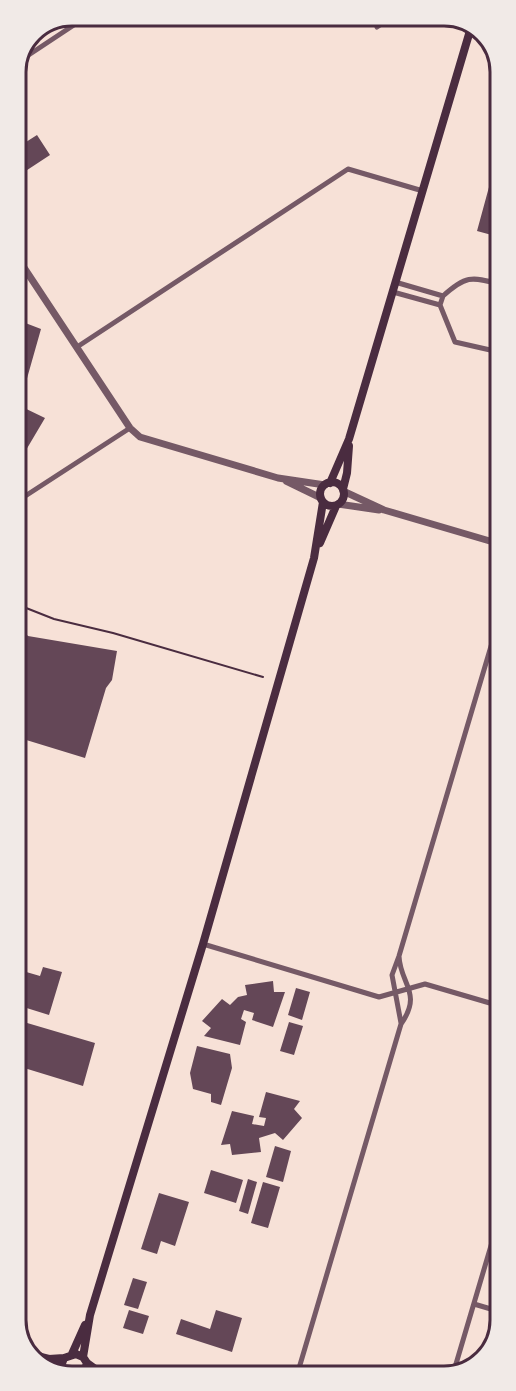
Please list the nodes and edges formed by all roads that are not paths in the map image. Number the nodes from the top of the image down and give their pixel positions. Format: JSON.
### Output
{"nodes":[{"id":1,"x":72,"y":26,"type":"edge"},
{"id":2,"x":469,"y":33,"type":"edge"},
{"id":3,"x":29,"y":55,"type":"edge"},
{"id":4,"x":423,"y":191,"type":"junction"},
{"id":5,"x":26,"y":270,"type":"edge"},
{"id":6,"x":395,"y":282,"type":"junction"},
{"id":7,"x":490,"y":282,"type":"edge"},
{"id":8,"x":393,"y":292,"type":"junction"},
{"id":9,"x":442,"y":296,"type":"junction"},
{"id":10,"x":440,"y":305,"type":"junction"},
{"id":11,"x":77,"y":347,"type":"junction"},
{"id":12,"x":490,"y":350,"type":"edge"},
{"id":13,"x":130,"y":428,"type":"junction"},
{"id":14,"x":349,"y":438,"type":"junction"},
{"id":15,"x":278,"y":478,"type":"junction"},
{"id":16,"x":327,"y":484,"type":"junction"},
{"id":17,"x":343,"y":490,"type":"junction"},
{"id":18,"x":26,"y":496,"type":"edge"},
{"id":19,"x":322,"y":500,"type":"junction"},
{"id":20,"x":337,"y":505,"type":"junction"},
{"id":21,"x":384,"y":510,"type":"junction"},
{"id":22,"x":490,"y":542,"type":"edge"},
{"id":23,"x":314,"y":558,"type":"junction"},
{"id":24,"x":490,"y":650,"type":"edge"},
{"id":25,"x":203,"y":944,"type":"junction"},
{"id":26,"x":399,"y":956,"type":"junction"},
{"id":27,"x":409,"y":987,"type":"junction"},
{"id":28,"x":395,"y":993,"type":"junction"},
{"id":29,"x":490,"y":1003,"type":"edge"},
{"id":30,"x":401,"y":1024,"type":"junction"},
{"id":31,"x":490,"y":1249,"type":"edge"},
{"id":32,"x":474,"y":1304,"type":"junction"},
{"id":33,"x":490,"y":1308,"type":"edge"},
{"id":34,"x":90,"y":1315,"type":"junction"},
{"id":35,"x":68,"y":1356,"type":"junction"},
{"id":36,"x":46,"y":1358,"type":"edge"},
{"id":37,"x":50,"y":1359,"type":"joint"},
{"id":38,"x":85,"y":1360,"type":"junction"},
{"id":39,"x":456,"y":1364,"type":"edge"},
{"id":40,"x":65,"y":1365,"type":"edge"},
{"id":41,"x":84,"y":1365,"type":"edge"},
{"id":42,"x":91,"y":1365,"type":"edge"},
{"id":43,"x":300,"y":1366,"type":"edge"}],
"edges":[{"from":1,"to":3,"type":"street"},
{"from":2,"to":4,"type":"main road"},
{"from":4,"to":6,"type":"main road"},
{"from":4,"to":11,"type":"street"},
{"from":5,"to":11,"type":"street"},
{"from":6,"to":8,"type":"main road"},
{"from":6,"to":9,"type":"street"},
{"from":7,"to":9,"type":"street"},
{"from":8,"to":10,"type":"street"},
{"from":8,"to":14,"type":"main road"},
{"from":9,"to":10,"type":"street"},
{"from":10,"to":12,"type":"street"},
{"from":11,"to":13,"type":"street"},
{"from":13,"to":15,"type":"street"},
{"from":13,"to":18,"type":"street"},
{"from":14,"to":16,"type":"main road"},
{"from":14,"to":17,"type":"main road"},
{"from":15,"to":16,"type":"street"},
{"from":15,"to":19,"type":"street"},
{"from":16,"to":17,"type":"main road"},
{"from":16,"to":19,"type":"main road"},
{"from":17,"to":20,"type":"main road"},
{"from":17,"to":21,"type":"street"},
{"from":19,"to":20,"type":"main road"},
{"from":19,"to":23,"type":"main road"},
{"from":20,"to":21,"type":"street"},
{"from":20,"to":23,"type":"main road"},
{"from":21,"to":22,"type":"street"},
{"from":23,"to":25,"type":"main road"},
{"from":24,"to":26,"type":"street"},
{"from":25,"to":28,"type":"street"},
{"from":25,"to":34,"type":"main road"},
{"from":26,"to":27,"type":"street"},
{"from":26,"to":28,"type":"street"},
{"from":27,"to":28,"type":"street"},
{"from":27,"to":29,"type":"street"},
{"from":27,"to":30,"type":"street"},
{"from":28,"to":30,"type":"street"},
{"from":30,"to":43,"type":"street"},
{"from":31,"to":32,"type":"street"},
{"from":32,"to":33,"type":"street"},
{"from":32,"to":39,"type":"street"},
{"from":34,"to":35,"type":"main road"},
{"from":34,"to":38,"type":"main road"},
{"from":35,"to":37,"type":"main road"},
{"from":35,"to":38,"type":"main road"},
{"from":35,"to":40,"type":"main road"},
{"from":36,"to":37,"type":"main road"},
{"from":38,"to":41,"type":"main road"},
{"from":38,"to":42,"type":"main road"}]}
